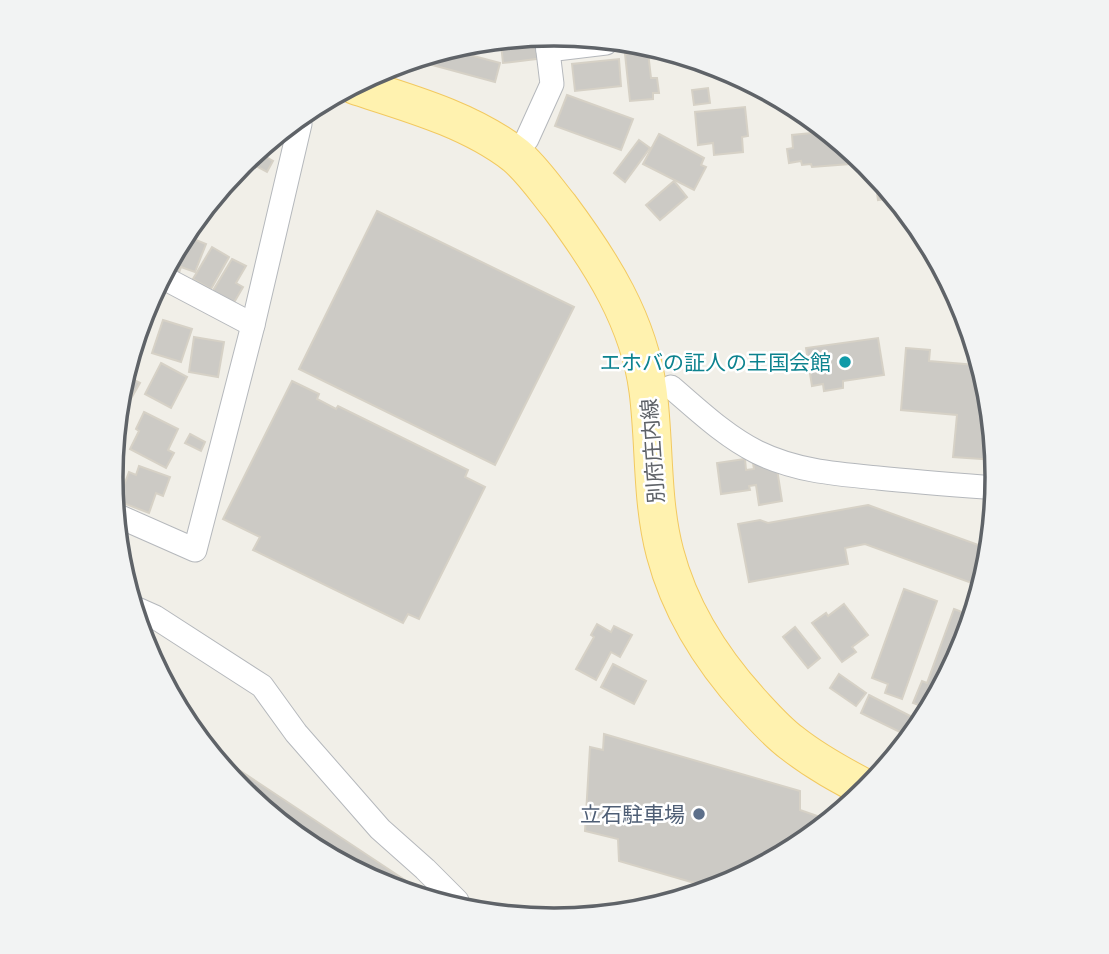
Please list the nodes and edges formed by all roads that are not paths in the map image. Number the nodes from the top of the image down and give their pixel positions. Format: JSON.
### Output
{"nodes":[{"id":1,"x":547,"y":46,"type":"edge"},
{"id":2,"x":392,"y":77,"type":"edge"},
{"id":3,"x":366,"y":89,"type":"edge"},
{"id":4,"x":299,"y":130,"type":"edge"},
{"id":5,"x":527,"y":139,"type":"junction"},
{"id":6,"x":170,"y":281,"type":"edge"},
{"id":7,"x":253,"y":325,"type":"junction"},
{"id":8,"x":671,"y":387,"type":"junction"},
{"id":9,"x":986,"y":487,"type":"edge"},
{"id":10,"x":126,"y":519,"type":"edge"},
{"id":11,"x":145,"y":613,"type":"edge"},
{"id":12,"x":875,"y":767,"type":"edge"},
{"id":13,"x":857,"y":784,"type":"edge"},
{"id":14,"x":452,"y":896,"type":"edge"}],
"edges":[{"from":1,"to":5,"type":"street"},
{"from":2,"to":5,"type":"main road","name":"別府庄内線"},
{"from":3,"to":13,"type":"main road","name":"別府庄内線"},
{"from":4,"to":7,"type":"street"},
{"from":5,"to":8,"type":"main road","name":"別府庄内線"},
{"from":6,"to":7,"type":"street"},
{"from":7,"to":10,"type":"street"},
{"from":8,"to":9,"type":"street"},
{"from":8,"to":12,"type":"main road","name":"別府庄内線"},
{"from":11,"to":14,"type":"street"}]}
